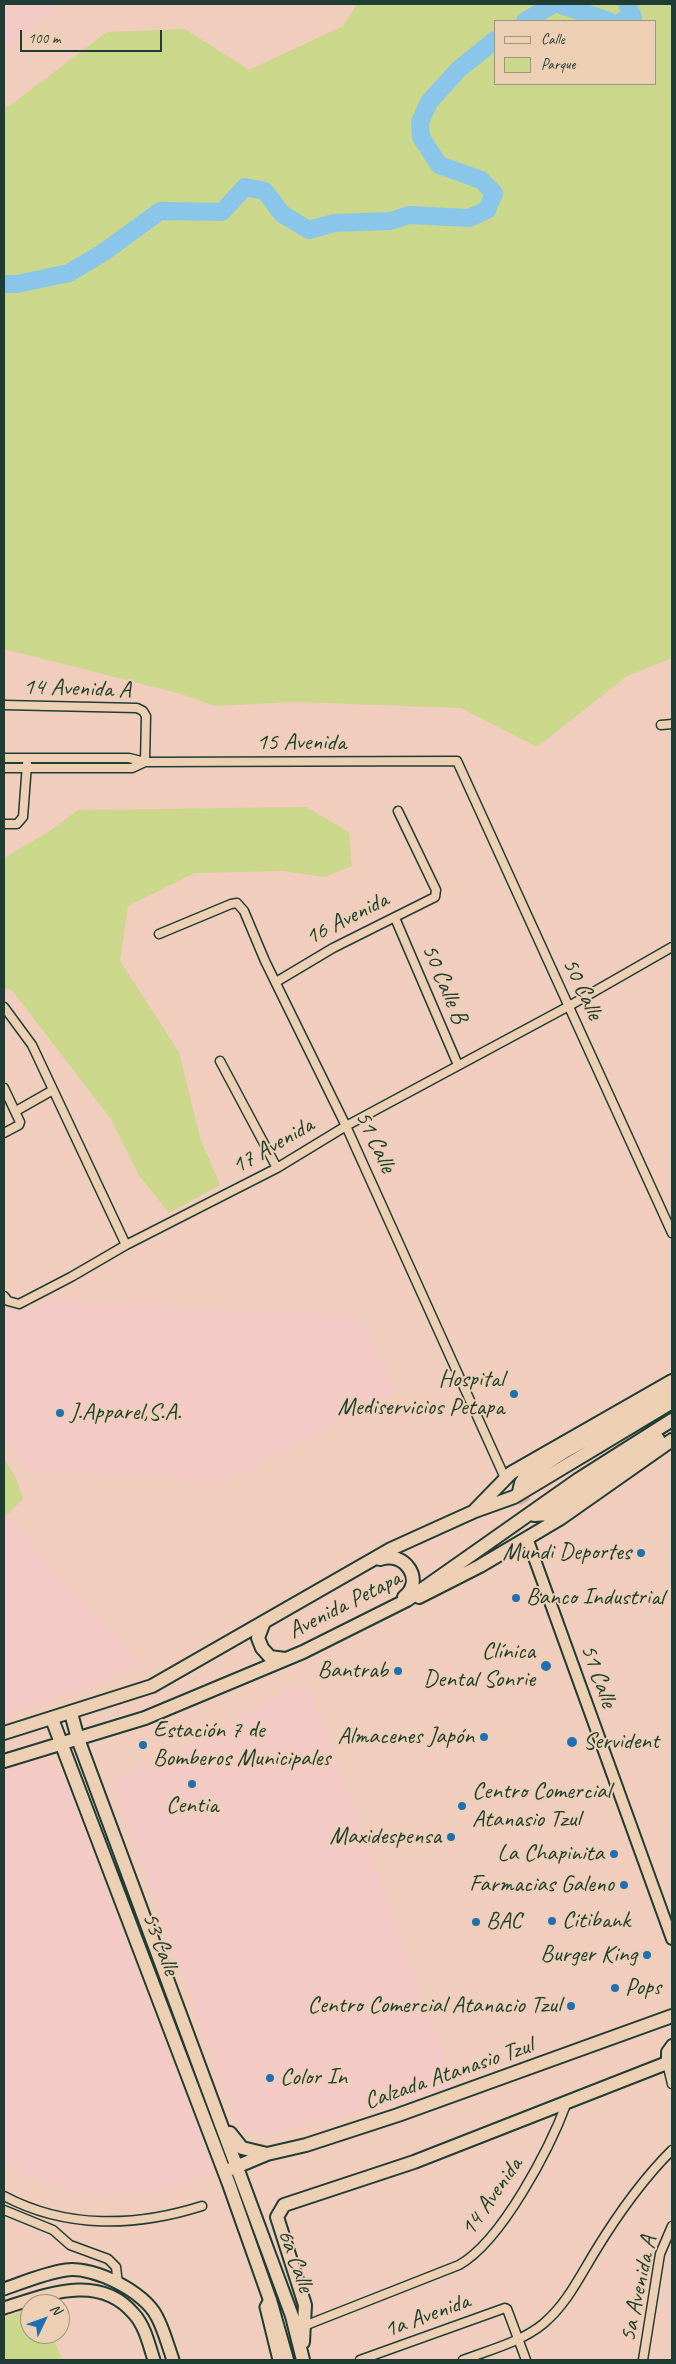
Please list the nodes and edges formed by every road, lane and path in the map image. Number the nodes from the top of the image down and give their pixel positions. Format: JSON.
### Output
{"nodes":[{"id":1,"x":4,"y":705,"type":"edge"},
{"id":2,"x":672,"y":724,"type":"edge"},
{"id":3,"x":661,"y":725,"type":"dead end"},
{"id":4,"x":4,"y":758,"type":"edge"},
{"id":5,"x":27,"y":759,"type":"junction"},
{"id":6,"x":457,"y":761,"type":"joint"},
{"id":7,"x":145,"y":762,"type":"junction"},
{"id":8,"x":4,"y":768,"type":"edge"},
{"id":9,"x":26,"y":768,"type":"junction"},
{"id":10,"x":398,"y":811,"type":"dead end"},
{"id":11,"x":4,"y":824,"type":"edge"},
{"id":12,"x":395,"y":918,"type":"junction"},
{"id":13,"x":159,"y":934,"type":"dead end"},
{"id":14,"x":672,"y":947,"type":"edge"},
{"id":15,"x":276,"y":982,"type":"junction"},
{"id":16,"x":568,"y":1006,"type":"junction"},
{"id":17,"x":4,"y":1007,"type":"edge"},
{"id":18,"x":12,"y":1019,"type":"junction"},
{"id":19,"x":4,"y":1024,"type":"edge"},
{"id":20,"x":220,"y":1060,"type":"dead end"},
{"id":21,"x":458,"y":1065,"type":"junction"},
{"id":22,"x":4,"y":1088,"type":"edge"},
{"id":23,"x":53,"y":1090,"type":"junction"},
{"id":24,"x":16,"y":1111,"type":"junction"},
{"id":25,"x":346,"y":1126,"type":"junction"},
{"id":26,"x":4,"y":1133,"type":"edge"},
{"id":27,"x":277,"y":1168,"type":"junction"},
{"id":28,"x":672,"y":1233,"type":"edge"},
{"id":29,"x":126,"y":1245,"type":"junction"},
{"id":30,"x":4,"y":1296,"type":"edge"},
{"id":31,"x":672,"y":1381,"type":"edge"},
{"id":32,"x":672,"y":1390,"type":"edge"},
{"id":33,"x":672,"y":1402,"type":"edge"},
{"id":34,"x":672,"y":1420,"type":"edge"},
{"id":35,"x":672,"y":1430,"type":"edge"},
{"id":36,"x":672,"y":1440,"type":"edge"},
{"id":37,"x":505,"y":1478,"type":"junction"},
{"id":38,"x":519,"y":1492,"type":"dead end"},
{"id":39,"x":475,"y":1511,"type":"junction"},
{"id":40,"x":534,"y":1515,"type":"dead end"},
{"id":41,"x":527,"y":1538,"type":"junction"},
{"id":42,"x":359,"y":1566,"type":"junction"},
{"id":43,"x":407,"y":1600,"type":"junction"},
{"id":44,"x":386,"y":1611,"type":"junction"},
{"id":45,"x":264,"y":1622,"type":"junction"},
{"id":46,"x":286,"y":1659,"type":"junction"},
{"id":47,"x":71,"y":1713,"type":"junction"},
{"id":48,"x":52,"y":1719,"type":"junction"},
{"id":49,"x":4,"y":1733,"type":"edge"},
{"id":50,"x":78,"y":1739,"type":"junction"},
{"id":51,"x":61,"y":1744,"type":"junction"},
{"id":52,"x":4,"y":1761,"type":"edge"},
{"id":53,"x":672,"y":1940,"type":"edge"},
{"id":54,"x":672,"y":2016,"type":"edge"},
{"id":55,"x":672,"y":2045,"type":"edge"},
{"id":56,"x":669,"y":2062,"type":"edge"},
{"id":57,"x":672,"y":2084,"type":"edge"},
{"id":58,"x":566,"y":2102,"type":"junction"},
{"id":59,"x":218,"y":2113,"type":"junction"},
{"id":60,"x":672,"y":2150,"type":"edge"},
{"id":61,"x":267,"y":2154,"type":"junction"},
{"id":62,"x":238,"y":2165,"type":"junction"},
{"id":63,"x":227,"y":2179,"type":"junction"},
{"id":64,"x":243,"y":2179,"type":"joint"},
{"id":65,"x":4,"y":2196,"type":"edge"},
{"id":66,"x":202,"y":2206,"type":"dead end"},
{"id":67,"x":4,"y":2210,"type":"edge"},
{"id":68,"x":672,"y":2226,"type":"edge"},
{"id":69,"x":118,"y":2284,"type":"junction"},
{"id":70,"x":4,"y":2289,"type":"edge"},
{"id":71,"x":270,"y":2300,"type":"junction"},
{"id":72,"x":4,"y":2308,"type":"edge"},
{"id":73,"x":304,"y":2326,"type":"junction"},
{"id":74,"x":518,"y":2338,"type":"junction"},
{"id":75,"x":302,"y":2357,"type":"edge"},
{"id":76,"x":154,"y":2360,"type":"edge"},
{"id":77,"x":173,"y":2360,"type":"edge"},
{"id":78,"x":279,"y":2360,"type":"edge"},
{"id":79,"x":287,"y":2360,"type":"edge"},
{"id":80,"x":360,"y":2360,"type":"edge"},
{"id":81,"x":463,"y":2360,"type":"edge"},
{"id":82,"x":526,"y":2360,"type":"edge"},
{"id":83,"x":643,"y":2360,"type":"edge"}],
"edges":[{"from":1,"to":7,"type":"street","name":"14 Avenida A"},
{"from":2,"to":3,"type":"street"},
{"from":4,"to":5,"type":"street","name":"15 Avenida"},
{"from":5,"to":7,"type":"street","name":"15 Avenida"},
{"from":5,"to":9,"type":"street"},
{"from":6,"to":7,"type":"street","name":"15 Avenida"},
{"from":6,"to":16,"type":"street","name":"50 Calle"},
{"from":7,"to":9,"type":"street","name":"15 Avenida"},
{"from":8,"to":9,"type":"street","name":"15 Avenida"},
{"from":9,"to":11,"type":"street"},
{"from":10,"to":12,"type":"street","name":"16 Avenida"},
{"from":12,"to":15,"type":"street","name":"16 Avenida"},
{"from":12,"to":21,"type":"street","name":"50 Calle B"},
{"from":13,"to":15,"type":"street","name":"51 Calle"},
{"from":14,"to":16,"type":"street","name":"17 Avenida"},
{"from":15,"to":25,"type":"street","name":"51 Calle"},
{"from":16,"to":21,"type":"street","name":"17 Avenida"},
{"from":16,"to":28,"type":"street","name":"50 Calle"},
{"from":17,"to":18,"type":"street"},
{"from":18,"to":19,"type":"street"},
{"from":18,"to":23,"type":"street"},
{"from":20,"to":27,"type":"street"},
{"from":21,"to":25,"type":"street","name":"17 Avenida"},
{"from":22,"to":24,"type":"street"},
{"from":23,"to":24,"type":"street"},
{"from":23,"to":29,"type":"street"},
{"from":24,"to":26,"type":"street"},
{"from":25,"to":27,"type":"street","name":"17 Avenida"},
{"from":25,"to":37,"type":"street","name":"51 Calle"},
{"from":27,"to":29,"type":"street","name":"17 Avenida"},
{"from":29,"to":30,"type":"street","name":"17 Avenida"},
{"from":31,"to":37,"type":"main road"},
{"from":32,"to":38,"type":"main road"},
{"from":33,"to":39,"type":"main road","name":"Avenida Petapa"},
{"from":34,"to":43,"type":"main road","name":"Avenida Petapa"},
{"from":35,"to":40,"type":"main road"},
{"from":36,"to":41,"type":"main road"},
{"from":37,"to":39,"type":"main road"},
{"from":39,"to":42,"type":"main road","name":"Avenida Petapa"},
{"from":41,"to":43,"type":"main road"},
{"from":41,"to":53,"type":"street","name":"51 Calle"},
{"from":42,"to":44,"type":"main road"},
{"from":42,"to":45,"type":"main road","name":"Avenida Petapa"},
{"from":43,"to":44,"type":"main road","name":"Avenida Petapa"},
{"from":44,"to":46,"type":"main road","name":"Avenida Petapa"},
{"from":45,"to":46,"type":"main road"},
{"from":45,"to":47,"type":"main road","name":"Avenida Petapa"},
{"from":46,"to":50,"type":"main road","name":"Avenida Petapa"},
{"from":47,"to":48,"type":"main road","name":"Avenida Petapa"},
{"from":47,"to":50,"type":"main road","name":"53 Calle"},
{"from":48,"to":49,"type":"main road","name":"Avenida Petapa"},
{"from":48,"to":51,"type":"main road","name":"53 Calle"},
{"from":50,"to":51,"type":"main road","name":"Avenida Petapa"},
{"from":50,"to":59,"type":"main road","name":"53 Calle"},
{"from":51,"to":52,"type":"main road","name":"Avenida Petapa"},
{"from":51,"to":63,"type":"main road","name":"53 Calle"},
{"from":54,"to":61,"type":"main road","name":"Calzada Atanasio Tzul"},
{"from":55,"to":56,"type":"street"},
{"from":56,"to":57,"type":"street"},
{"from":56,"to":58,"type":"main road"},
{"from":58,"to":73,"type":"street","name":"14 Avenida"},
{"from":58,"to":73,"type":"main road"},
{"from":59,"to":61,"type":"main road"},
{"from":59,"to":62,"type":"main road","name":"53 Calle"},
{"from":60,"to":74,"type":"street"},
{"from":61,"to":62,"type":"main road","name":"Calzada Atanasio Tzul"},
{"from":62,"to":63,"type":"main road","name":"Calzada Atanasio Tzul"},
{"from":62,"to":64,"type":"main road","name":"53 Calle"},
{"from":63,"to":71,"type":"main road","name":"6a Calle"},
{"from":64,"to":75,"type":"main road","name":"6a Calle"},
{"from":65,"to":66,"type":"street"},
{"from":67,"to":69,"type":"street"},
{"from":68,"to":83,"type":"street","name":"5a Avenida A"},
{"from":69,"to":70,"type":"main road"},
{"from":69,"to":77,"type":"main road"},
{"from":71,"to":78,"type":"main road"},
{"from":71,"to":79,"type":"main road","name":"6a Calle"},
{"from":72,"to":76,"type":"main road"},
{"from":73,"to":75,"type":"main road"},
{"from":74,"to":80,"type":"street","name":"1a Avenida"},
{"from":74,"to":81,"type":"street"},
{"from":74,"to":82,"type":"street"}]}
